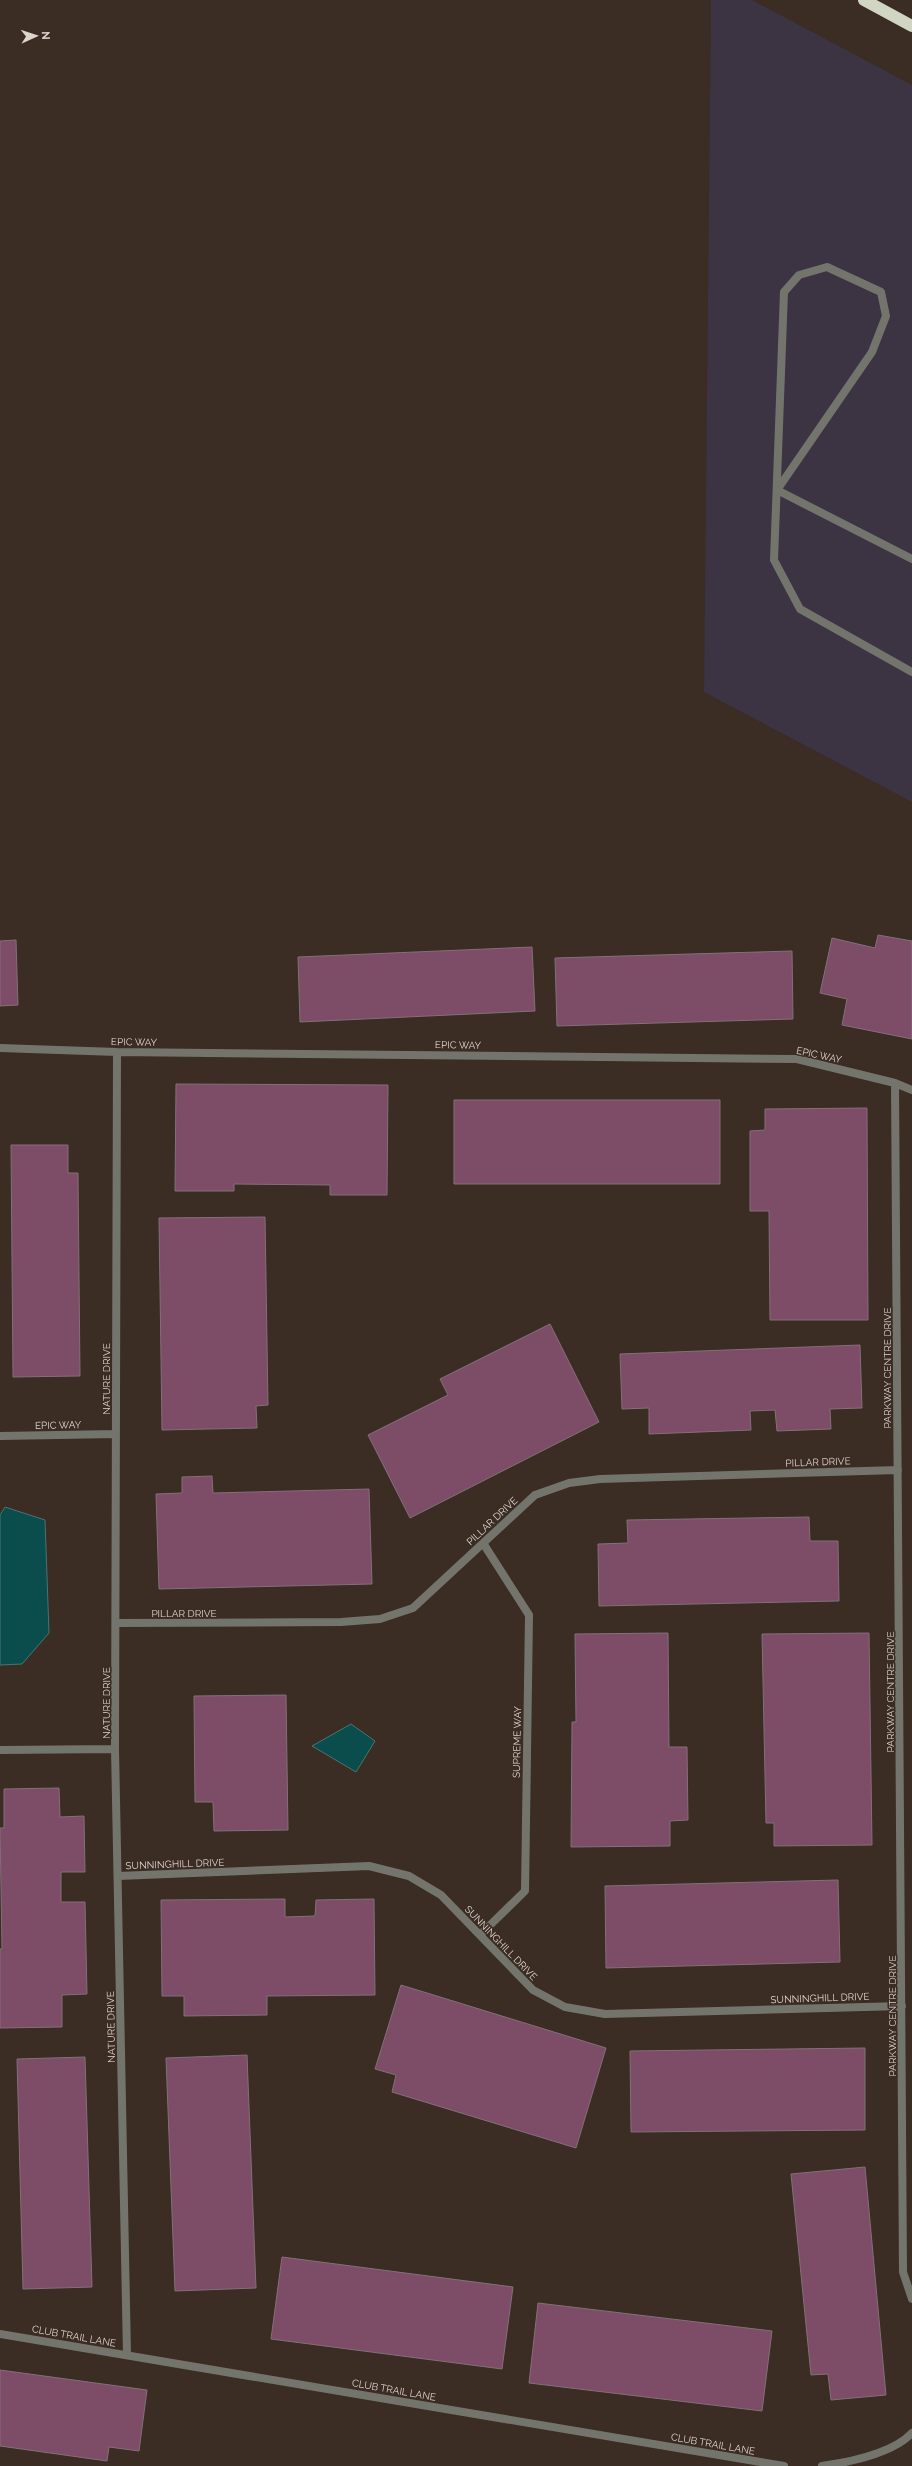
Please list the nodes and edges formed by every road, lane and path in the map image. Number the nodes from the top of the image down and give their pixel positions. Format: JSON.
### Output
{"nodes":[{"id":1,"x":864,"y":0,"type":"edge"},
{"id":2,"x":912,"y":26,"type":"edge"},
{"id":3,"x":777,"y":490,"type":"junction"},
{"id":4,"x":912,"y":559,"type":"edge"},
{"id":5,"x":912,"y":672,"type":"edge"},
{"id":6,"x":0,"y":1048,"type":"edge"},
{"id":7,"x":117,"y":1052,"type":"junction"},
{"id":8,"x":895,"y":1083,"type":"junction"},
{"id":9,"x":912,"y":1090,"type":"edge"},
{"id":10,"x":116,"y":1434,"type":"junction"},
{"id":11,"x":0,"y":1436,"type":"edge"},
{"id":12,"x":898,"y":1470,"type":"junction"},
{"id":13,"x":483,"y":1543,"type":"junction"},
{"id":14,"x":116,"y":1623,"type":"junction"},
{"id":15,"x":116,"y":1749,"type":"junction"},
{"id":16,"x":0,"y":1750,"type":"edge"},
{"id":17,"x":118,"y":1876,"type":"junction"},
{"id":18,"x":480,"y":1935,"type":"junction"},
{"id":19,"x":902,"y":2006,"type":"junction"},
{"id":20,"x":912,"y":2299,"type":"edge"},
{"id":21,"x":0,"y":2334,"type":"edge"},
{"id":22,"x":127,"y":2355,"type":"junction"},
{"id":23,"x":912,"y":2433,"type":"edge"},
{"id":24,"x":784,"y":2466,"type":"edge"},
{"id":25,"x":822,"y":2466,"type":"edge"}],
"edges":[{"from":1,"to":2,"type":"highway"},
{"from":3,"to":3,"type":"street"},
{"from":3,"to":4,"type":"street"},
{"from":3,"to":5,"type":"street"},
{"from":6,"to":7,"type":"street","name":"EPIC WAY"},
{"from":7,"to":8,"type":"street","name":"EPIC WAY"},
{"from":7,"to":10,"type":"street","name":"NATURE DRIVE"},
{"from":8,"to":9,"type":"street","name":"EPIC WAY"},
{"from":8,"to":12,"type":"street","name":"PARKWAY CENTRE DRIVE"},
{"from":10,"to":11,"type":"street","name":"EPIC WAY"},
{"from":10,"to":14,"type":"street","name":"NATURE DRIVE"},
{"from":12,"to":13,"type":"street","name":"PILLAR DRIVE"},
{"from":12,"to":19,"type":"street","name":"PARKWAY CENTRE DRIVE"},
{"from":13,"to":14,"type":"street","name":"PILLAR DRIVE"},
{"from":13,"to":18,"type":"street","name":"SUPREME WAY"},
{"from":14,"to":15,"type":"street","name":"NATURE DRIVE"},
{"from":15,"to":16,"type":"street"},
{"from":15,"to":17,"type":"street","name":"NATURE DRIVE"},
{"from":17,"to":18,"type":"street","name":"SUNNINGHILL DRIVE"},
{"from":17,"to":22,"type":"street","name":"NATURE DRIVE"},
{"from":18,"to":19,"type":"street","name":"SUNNINGHILL DRIVE"},
{"from":19,"to":20,"type":"street","name":"PARKWAY CENTRE DRIVE"},
{"from":21,"to":22,"type":"street","name":"CLUB TRAIL LANE"},
{"from":22,"to":24,"type":"street","name":"CLUB TRAIL LANE"},
{"from":23,"to":25,"type":"street"}]}
